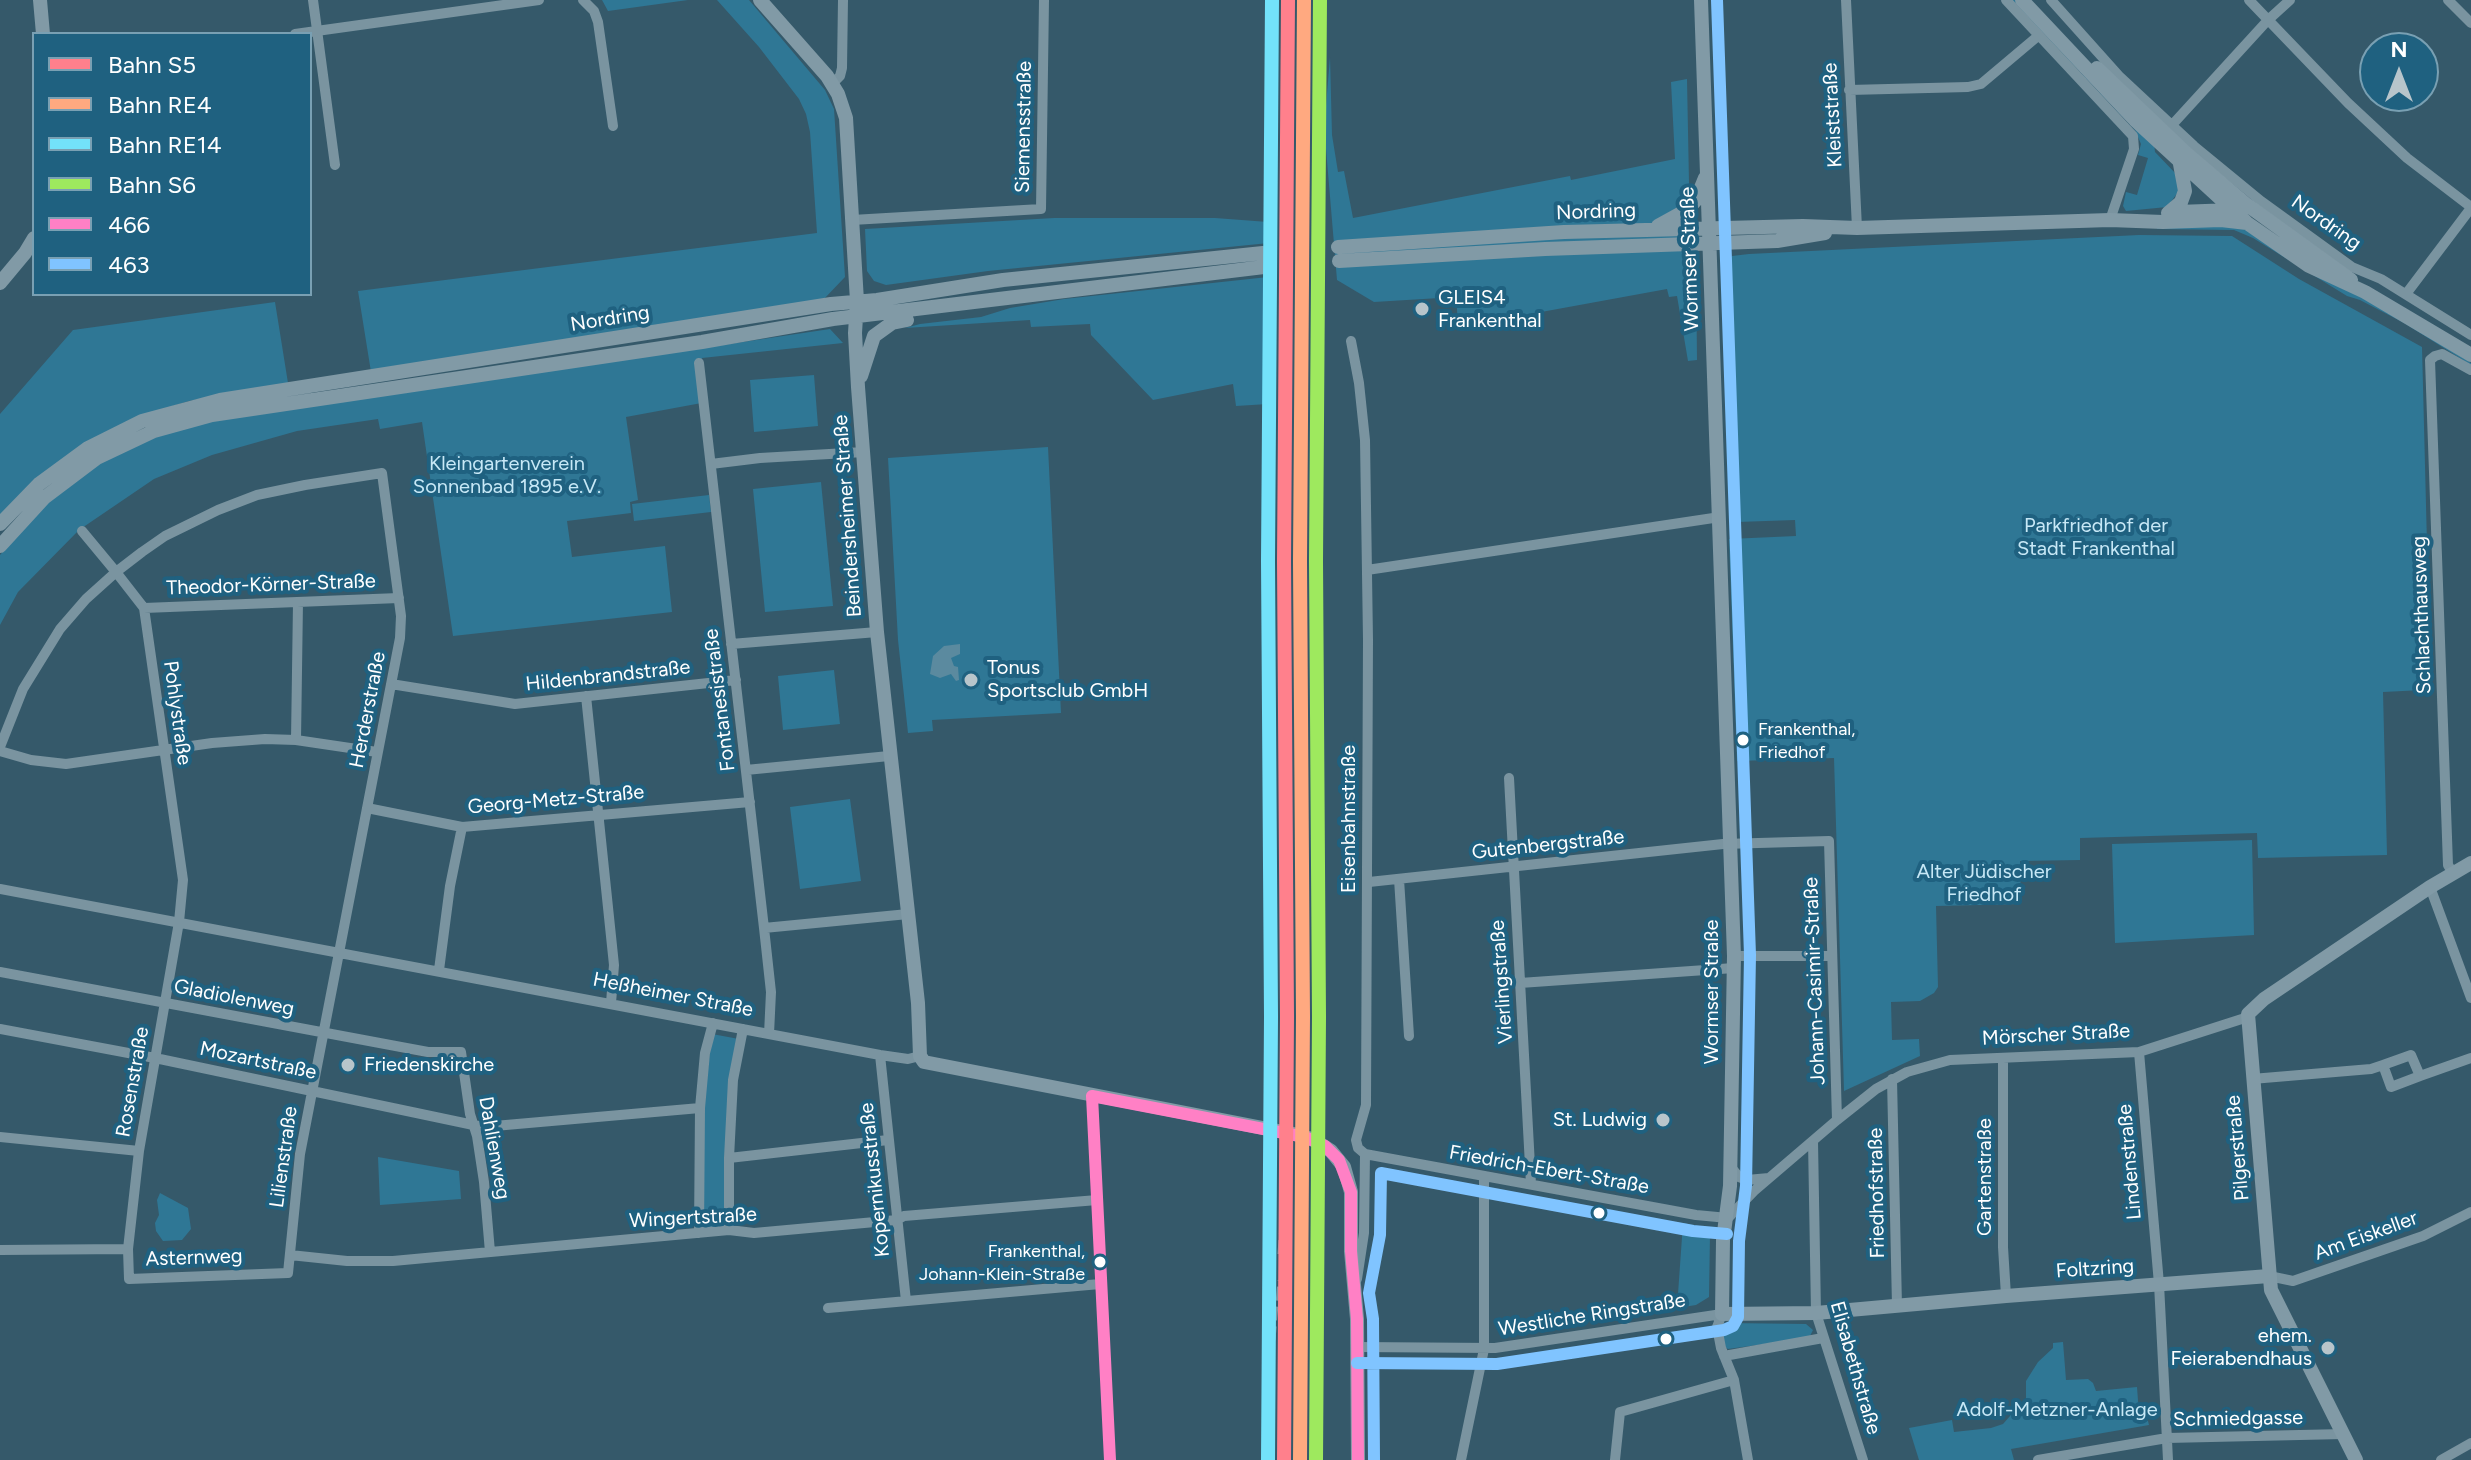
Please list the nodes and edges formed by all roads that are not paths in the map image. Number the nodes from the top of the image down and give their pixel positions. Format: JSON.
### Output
{"nodes":[{"id":1,"x":40,"y":0,"type":"edge"},
{"id":2,"x":313,"y":0,"type":"edge"},
{"id":3,"x":539,"y":0,"type":"edge"},
{"id":4,"x":583,"y":0,"type":"edge"},
{"id":5,"x":760,"y":0,"type":"edge"},
{"id":6,"x":843,"y":0,"type":"edge"},
{"id":7,"x":1044,"y":0,"type":"edge"},
{"id":8,"x":1701,"y":0,"type":"edge"},
{"id":9,"x":1846,"y":0,"type":"edge"},
{"id":10,"x":2006,"y":0,"type":"edge"},
{"id":11,"x":2022,"y":0,"type":"edge"},
{"id":12,"x":2035,"y":0,"type":"edge"},
{"id":13,"x":2051,"y":0,"type":"edge"},
{"id":14,"x":2249,"y":0,"type":"edge"},
{"id":15,"x":2290,"y":0,"type":"edge"},
{"id":16,"x":2448,"y":0,"type":"edge"},
{"id":17,"x":2268,"y":20,"type":"junction"},
{"id":18,"x":2471,"y":23,"type":"edge"},
{"id":19,"x":317,"y":31,"type":"junction"},
{"id":20,"x":43,"y":32,"type":"edge"},
{"id":21,"x":310,"y":32,"type":"edge"},
{"id":22,"x":2038,"y":36,"type":"junction"},
{"id":23,"x":832,"y":84,"type":"junction"},
{"id":24,"x":1849,"y":90,"type":"junction"},
{"id":25,"x":613,"y":126,"type":"dead end"},
{"id":26,"x":2162,"y":131,"type":"junction"},
{"id":27,"x":2180,"y":163,"type":"junction"},
{"id":28,"x":335,"y":165,"type":"dead end"},
{"id":29,"x":1707,"y":171,"type":"junction"},
{"id":30,"x":2471,"y":208,"type":"edge"},
{"id":31,"x":2231,"y":210,"type":"junction"},
{"id":32,"x":2168,"y":213,"type":"junction"},
{"id":33,"x":2252,"y":218,"type":"junction"},
{"id":34,"x":852,"y":220,"type":"junction"},
{"id":35,"x":2110,"y":220,"type":"junction"},
{"id":36,"x":2127,"y":220,"type":"junction"},
{"id":37,"x":1857,"y":228,"type":"junction"},
{"id":38,"x":1646,"y":230,"type":"junction"},
{"id":39,"x":1709,"y":236,"type":"junction"},
{"id":40,"x":32,"y":241,"type":"edge"},
{"id":41,"x":0,"y":283,"type":"edge"},
{"id":42,"x":2406,"y":294,"type":"junction"},
{"id":43,"x":1015,"y":296,"type":"junction"},
{"id":44,"x":856,"y":309,"type":"junction"},
{"id":45,"x":2471,"y":335,"type":"edge"},
{"id":46,"x":1351,"y":341,"type":"dead end"},
{"id":47,"x":2471,"y":355,"type":"edge"},
{"id":48,"x":699,"y":363,"type":"dead end"},
{"id":49,"x":2471,"y":370,"type":"edge"},
{"id":50,"x":858,"y":387,"type":"junction"},
{"id":51,"x":864,"y":452,"type":"junction"},
{"id":52,"x":711,"y":464,"type":"junction"},
{"id":53,"x":1720,"y":517,"type":"junction"},
{"id":54,"x":0,"y":524,"type":"edge"},
{"id":55,"x":82,"y":531,"type":"dead end"},
{"id":56,"x":0,"y":546,"type":"edge"},
{"id":57,"x":1367,"y":570,"type":"junction"},
{"id":58,"x":116,"y":572,"type":"junction"},
{"id":59,"x":399,"y":598,"type":"junction"},
{"id":60,"x":298,"y":602,"type":"junction"},
{"id":61,"x":144,"y":608,"type":"junction"},
{"id":62,"x":877,"y":632,"type":"junction"},
{"id":63,"x":731,"y":644,"type":"junction"},
{"id":64,"x":736,"y":680,"type":"junction"},
{"id":65,"x":391,"y":684,"type":"junction"},
{"id":66,"x":586,"y":696,"type":"junction"},
{"id":67,"x":296,"y":740,"type":"junction"},
{"id":68,"x":0,"y":749,"type":"edge"},
{"id":69,"x":164,"y":750,"type":"junction"},
{"id":70,"x":377,"y":752,"type":"junction"},
{"id":71,"x":889,"y":756,"type":"junction"},
{"id":72,"x":746,"y":770,"type":"junction"},
{"id":73,"x":1509,"y":778,"type":"dead end"},
{"id":74,"x":750,"y":802,"type":"junction"},
{"id":75,"x":367,"y":808,"type":"junction"},
{"id":76,"x":599,"y":814,"type":"junction"},
{"id":77,"x":462,"y":827,"type":"junction"},
{"id":78,"x":1829,"y":841,"type":"joint"},
{"id":79,"x":1731,"y":843,"type":"junction"},
{"id":80,"x":2471,"y":863,"type":"edge"},
{"id":81,"x":1512,"y":867,"type":"junction"},
{"id":82,"x":2453,"y":873,"type":"junction"},
{"id":83,"x":1399,"y":879,"type":"junction"},
{"id":84,"x":1369,"y":882,"type":"junction"},
{"id":85,"x":2430,"y":887,"type":"junction"},
{"id":86,"x":0,"y":889,"type":"edge"},
{"id":87,"x":908,"y":914,"type":"junction"},
{"id":88,"x":179,"y":922,"type":"junction"},
{"id":89,"x":764,"y":928,"type":"junction"},
{"id":90,"x":339,"y":952,"type":"junction"},
{"id":91,"x":1832,"y":956,"type":"junction"},
{"id":92,"x":1734,"y":962,"type":"junction"},
{"id":93,"x":439,"y":970,"type":"junction"},
{"id":94,"x":0,"y":972,"type":"edge"},
{"id":95,"x":1520,"y":983,"type":"junction"},
{"id":96,"x":2471,"y":998,"type":"edge"},
{"id":97,"x":611,"y":1003,"type":"junction"},
{"id":98,"x":165,"y":1004,"type":"junction"},
{"id":99,"x":2248,"y":1017,"type":"junction"},
{"id":100,"x":713,"y":1023,"type":"junction"},
{"id":101,"x":0,"y":1029,"type":"edge"},
{"id":102,"x":743,"y":1029,"type":"junction"},
{"id":103,"x":323,"y":1033,"type":"junction"},
{"id":104,"x":769,"y":1034,"type":"junction"},
{"id":105,"x":1409,"y":1036,"type":"dead end"},
{"id":106,"x":461,"y":1052,"type":"joint"},
{"id":107,"x":2139,"y":1052,"type":"junction"},
{"id":108,"x":880,"y":1055,"type":"junction"},
{"id":109,"x":920,"y":1056,"type":"junction"},
{"id":110,"x":155,"y":1058,"type":"junction"},
{"id":111,"x":2003,"y":1058,"type":"junction"},
{"id":112,"x":2471,"y":1058,"type":"edge"},
{"id":113,"x":2383,"y":1065,"type":"junction"},
{"id":114,"x":2420,"y":1076,"type":"junction"},
{"id":115,"x":1892,"y":1079,"type":"junction"},
{"id":116,"x":2252,"y":1079,"type":"junction"},
{"id":117,"x":312,"y":1090,"type":"junction"},
{"id":118,"x":1092,"y":1096,"type":"junction"},
{"id":119,"x":700,"y":1108,"type":"junction"},
{"id":120,"x":1837,"y":1120,"type":"junction"},
{"id":121,"x":472,"y":1124,"type":"junction"},
{"id":122,"x":0,"y":1137,"type":"edge"},
{"id":123,"x":888,"y":1140,"type":"junction"},
{"id":124,"x":1813,"y":1141,"type":"junction"},
{"id":125,"x":139,"y":1151,"type":"junction"},
{"id":126,"x":1331,"y":1151,"type":"joint"},
{"id":127,"x":1365,"y":1154,"type":"junction"},
{"id":128,"x":729,"y":1158,"type":"junction"},
{"id":129,"x":1730,"y":1165,"type":"junction"},
{"id":130,"x":1484,"y":1176,"type":"junction"},
{"id":131,"x":1771,"y":1177,"type":"junction"},
{"id":132,"x":1531,"y":1184,"type":"junction"},
{"id":133,"x":1097,"y":1200,"type":"junction"},
{"id":134,"x":2471,"y":1212,"type":"edge"},
{"id":135,"x":1728,"y":1218,"type":"junction"},
{"id":136,"x":897,"y":1220,"type":"junction"},
{"id":137,"x":729,"y":1230,"type":"junction"},
{"id":138,"x":699,"y":1233,"type":"junction"},
{"id":139,"x":128,"y":1249,"type":"junction"},
{"id":140,"x":0,"y":1250,"type":"edge"},
{"id":141,"x":490,"y":1252,"type":"junction"},
{"id":142,"x":290,"y":1255,"type":"junction"},
{"id":143,"x":288,"y":1273,"type":"joint"},
{"id":144,"x":2269,"y":1276,"type":"junction"},
{"id":145,"x":1100,"y":1284,"type":"junction"},
{"id":146,"x":2159,"y":1284,"type":"junction"},
{"id":147,"x":1353,"y":1293,"type":"junction"},
{"id":148,"x":2006,"y":1296,"type":"junction"},
{"id":149,"x":906,"y":1301,"type":"junction"},
{"id":150,"x":1897,"y":1306,"type":"junction"},
{"id":151,"x":828,"y":1308,"type":"dead end"},
{"id":152,"x":1816,"y":1313,"type":"junction"},
{"id":153,"x":1722,"y":1314,"type":"junction"},
{"id":154,"x":1823,"y":1338,"type":"junction"},
{"id":155,"x":1357,"y":1347,"type":"junction"},
{"id":156,"x":1484,"y":1349,"type":"junction"},
{"id":157,"x":1724,"y":1356,"type":"junction"},
{"id":158,"x":1734,"y":1380,"type":"junction"},
{"id":159,"x":2344,"y":1434,"type":"junction"},
{"id":160,"x":2167,"y":1438,"type":"junction"},
{"id":161,"x":2471,"y":1443,"type":"edge"},
{"id":162,"x":1110,"y":1460,"type":"edge"},
{"id":163,"x":1358,"y":1460,"type":"edge"},
{"id":164,"x":1461,"y":1460,"type":"edge"},
{"id":165,"x":1615,"y":1460,"type":"edge"},
{"id":166,"x":1748,"y":1460,"type":"edge"},
{"id":167,"x":1863,"y":1460,"type":"edge"},
{"id":168,"x":2039,"y":1460,"type":"edge"},
{"id":169,"x":2168,"y":1460,"type":"edge"},
{"id":170,"x":2356,"y":1460,"type":"edge"},
{"id":171,"x":2441,"y":1460,"type":"edge"}],
"edges":[{"from":1,"to":20,"type":"main road"},
{"from":2,"to":19,"type":"street"},
{"from":3,"to":19,"type":"street"},
{"from":4,"to":25,"type":"street"},
{"from":5,"to":23,"type":"main road","name":"Beindersheimer Straße"},
{"from":6,"to":23,"type":"street"},
{"from":7,"to":34,"type":"street","name":"Siemensstraße"},
{"from":8,"to":29,"type":"main road","name":"Wormser Straße"},
{"from":9,"to":24,"type":"street","name":"Kleiststraße"},
{"from":10,"to":22,"type":"street"},
{"from":11,"to":26,"type":"main road"},
{"from":12,"to":26,"type":"main road"},
{"from":13,"to":26,"type":"street"},
{"from":14,"to":17,"type":"street"},
{"from":15,"to":17,"type":"street"},
{"from":16,"to":18,"type":"street"},
{"from":17,"to":26,"type":"street"},
{"from":17,"to":30,"type":"street"},
{"from":19,"to":21,"type":"street"},
{"from":19,"to":28,"type":"street"},
{"from":22,"to":24,"type":"street"},
{"from":22,"to":35,"type":"street"},
{"from":23,"to":34,"type":"main road","name":"Beindersheimer Straße"},
{"from":24,"to":37,"type":"street","name":"Kleiststraße"},
{"from":26,"to":27,"type":"main road"},
{"from":26,"to":33,"type":"main road","name":"Nordring"},
{"from":26,"to":42,"type":"street","name":"Nordring"},
{"from":27,"to":31,"type":"main road"},
{"from":27,"to":32,"type":"main road"},
{"from":29,"to":38,"type":"main road"},
{"from":29,"to":39,"type":"main road","name":"Wormser Straße"},
{"from":30,"to":42,"type":"street"},
{"from":31,"to":32,"type":"main road","name":"Nordring"},
{"from":31,"to":33,"type":"main road","name":"Nordring"},
{"from":32,"to":36,"type":"main road","name":"Nordring"},
{"from":33,"to":36,"type":"main road","name":"Nordring"},
{"from":33,"to":47,"type":"main road","name":"Nordring"},
{"from":34,"to":44,"type":"main road","name":"Beindersheimer Straße"},
{"from":35,"to":36,"type":"main road","name":"Nordring"},
{"from":35,"to":37,"type":"main road","name":"Nordring"},
{"from":37,"to":39,"type":"main road","name":"Nordring"},
{"from":38,"to":39,"type":"main road","name":"Nordring"},
{"from":38,"to":39,"type":"main road","name":"Nordring"},
{"from":39,"to":53,"type":"main road","name":"Wormser Straße"},
{"from":40,"to":41,"type":"main road"},
{"from":42,"to":45,"type":"street","name":"Nordring"},
{"from":43,"to":44,"type":"main road","name":"Nordring"},
{"from":43,"to":44,"type":"main road","name":"Nordring"},
{"from":43,"to":50,"type":"main road","name":"Nordring"},
{"from":44,"to":50,"type":"main road","name":"Beindersheimer Straße"},
{"from":44,"to":54,"type":"main road","name":"Nordring"},
{"from":44,"to":56,"type":"main road","name":"Nordring"},
{"from":46,"to":57,"type":"street","name":"Eisenbahnstraße"},
{"from":48,"to":52,"type":"street","name":"Fontanesistraße"},
{"from":49,"to":82,"type":"street","name":"Schlachthausweg"},
{"from":50,"to":51,"type":"main road","name":"Beindersheimer Straße"},
{"from":51,"to":52,"type":"street"},
{"from":51,"to":62,"type":"main road","name":"Beindersheimer Straße"},
{"from":52,"to":63,"type":"street","name":"Fontanesistraße"},
{"from":53,"to":57,"type":"street"},
{"from":53,"to":79,"type":"main road","name":"Wormser Straße"},
{"from":55,"to":58,"type":"street","name":"Pohlystraße"},
{"from":57,"to":84,"type":"street","name":"Eisenbahnstraße"},
{"from":58,"to":59,"type":"street","name":"Herderstraße"},
{"from":58,"to":61,"type":"street","name":"Pohlystraße"},
{"from":58,"to":68,"type":"street"},
{"from":59,"to":60,"type":"street","name":"Theodor-Körner-Straße"},
{"from":59,"to":65,"type":"street","name":"Herderstraße"},
{"from":60,"to":61,"type":"street","name":"Theodor-Körner-Straße"},
{"from":60,"to":67,"type":"street"},
{"from":61,"to":69,"type":"street","name":"Pohlystraße"},
{"from":62,"to":63,"type":"street"},
{"from":62,"to":71,"type":"main road","name":"Beindersheimer Straße"},
{"from":63,"to":64,"type":"street","name":"Fontanesistraße"},
{"from":64,"to":66,"type":"street","name":"Hildenbrandstraße"},
{"from":64,"to":72,"type":"street","name":"Fontanesistraße"},
{"from":65,"to":66,"type":"street","name":"Hildenbrandstraße"},
{"from":65,"to":70,"type":"street","name":"Herderstraße"},
{"from":66,"to":76,"type":"street"},
{"from":67,"to":69,"type":"street"},
{"from":67,"to":70,"type":"street"},
{"from":68,"to":69,"type":"street"},
{"from":69,"to":88,"type":"street","name":"Pohlystraße"},
{"from":70,"to":75,"type":"street","name":"Herderstraße"},
{"from":71,"to":72,"type":"street"},
{"from":71,"to":87,"type":"main road","name":"Beindersheimer Straße"},
{"from":72,"to":74,"type":"street","name":"Fontanesistraße"},
{"from":73,"to":81,"type":"street","name":"Vierlingstraße"},
{"from":74,"to":76,"type":"street","name":"Georg-Metz-Straße"},
{"from":74,"to":89,"type":"street","name":"Fontanesistraße"},
{"from":75,"to":77,"type":"street","name":"Georg-Metz-Straße"},
{"from":75,"to":90,"type":"street","name":"Herderstraße"},
{"from":76,"to":77,"type":"street","name":"Georg-Metz-Straße"},
{"from":76,"to":97,"type":"street"},
{"from":77,"to":93,"type":"street"},
{"from":78,"to":79,"type":"street","name":"Gutenbergstraße"},
{"from":78,"to":91,"type":"street","name":"Johann-Casimir-Straße"},
{"from":79,"to":81,"type":"street","name":"Gutenbergstraße"},
{"from":79,"to":92,"type":"main road","name":"Wormser Straße"},
{"from":80,"to":82,"type":"main road","name":"Mörscher Straße"},
{"from":81,"to":83,"type":"street","name":"Gutenbergstraße"},
{"from":81,"to":95,"type":"street","name":"Vierlingstraße"},
{"from":82,"to":85,"type":"main road","name":"Mörscher Straße"},
{"from":83,"to":84,"type":"street","name":"Gutenbergstraße"},
{"from":83,"to":105,"type":"street"},
{"from":84,"to":127,"type":"street","name":"Eisenbahnstraße"},
{"from":85,"to":96,"type":"street"},
{"from":85,"to":99,"type":"main road","name":"Mörscher Straße"},
{"from":86,"to":88,"type":"street","name":"Heßheimer Straße"},
{"from":87,"to":89,"type":"street"},
{"from":87,"to":109,"type":"main road","name":"Beindersheimer Straße"},
{"from":88,"to":90,"type":"street","name":"Heßheimer Straße"},
{"from":88,"to":98,"type":"street","name":"Rosenstraße"},
{"from":89,"to":104,"type":"street","name":"Fontanesistraße"},
{"from":90,"to":93,"type":"street","name":"Heßheimer Straße"},
{"from":90,"to":103,"type":"street","name":"Lilienstraße"},
{"from":91,"to":92,"type":"street"},
{"from":91,"to":120,"type":"street","name":"Johann-Casimir-Straße"},
{"from":92,"to":95,"type":"street"},
{"from":92,"to":129,"type":"main road","name":"Wormser Straße"},
{"from":93,"to":97,"type":"street","name":"Heßheimer Straße"},
{"from":94,"to":98,"type":"street","name":"Gladiolenweg"},
{"from":95,"to":132,"type":"street","name":"Vierlingstraße"},
{"from":97,"to":100,"type":"street","name":"Heßheimer Straße"},
{"from":98,"to":103,"type":"street","name":"Gladiolenweg"},
{"from":98,"to":110,"type":"street","name":"Rosenstraße"},
{"from":99,"to":107,"type":"street","name":"Mörscher Straße"},
{"from":99,"to":116,"type":"main road","name":"Pilgerstraße"},
{"from":100,"to":102,"type":"street","name":"Heßheimer Straße"},
{"from":100,"to":119,"type":"street"},
{"from":101,"to":110,"type":"street","name":"Mozartstraße"},
{"from":102,"to":104,"type":"street","name":"Heßheimer Straße"},
{"from":102,"to":128,"type":"street"},
{"from":103,"to":106,"type":"street","name":"Gladiolenweg"},
{"from":103,"to":117,"type":"street","name":"Lilienstraße"},
{"from":104,"to":108,"type":"street","name":"Heßheimer Straße"},
{"from":106,"to":121,"type":"street","name":"Dahlienweg"},
{"from":107,"to":111,"type":"street","name":"Mörscher Straße"},
{"from":107,"to":146,"type":"street","name":"Lindenstraße"},
{"from":108,"to":109,"type":"street","name":"Heßheimer Straße"},
{"from":108,"to":123,"type":"street","name":"Kopernikusstraße"},
{"from":109,"to":118,"type":"main road","name":"Heßheimer Straße"},
{"from":110,"to":117,"type":"street","name":"Mozartstraße"},
{"from":110,"to":125,"type":"street","name":"Rosenstraße"},
{"from":111,"to":115,"type":"street","name":"Mörscher Straße"},
{"from":111,"to":148,"type":"street","name":"Gartenstraße"},
{"from":112,"to":114,"type":"street"},
{"from":113,"to":114,"type":"street"},
{"from":113,"to":114,"type":"street"},
{"from":113,"to":116,"type":"street"},
{"from":115,"to":120,"type":"street","name":"Mörscher Straße"},
{"from":115,"to":150,"type":"street","name":"Friedhofstraße"},
{"from":116,"to":144,"type":"main road","name":"Pilgerstraße"},
{"from":117,"to":121,"type":"street","name":"Mozartstraße"},
{"from":117,"to":142,"type":"street","name":"Lilienstraße"},
{"from":118,"to":126,"type":"main road","name":"Heßheimer Straße"},
{"from":118,"to":133,"type":"street"},
{"from":119,"to":121,"type":"street","name":"Mozartstraße"},
{"from":119,"to":138,"type":"street"},
{"from":120,"to":124,"type":"street","name":"Mörscher Straße"},
{"from":121,"to":141,"type":"street","name":"Dahlienweg"},
{"from":122,"to":125,"type":"street"},
{"from":123,"to":128,"type":"street"},
{"from":123,"to":136,"type":"street","name":"Kopernikusstraße"},
{"from":124,"to":131,"type":"street","name":"Mörscher Straße"},
{"from":124,"to":152,"type":"street","name":"Elisabethstraße"},
{"from":125,"to":139,"type":"street","name":"Rosenstraße"},
{"from":126,"to":147,"type":"main road","name":"Eisenbahnstraße"},
{"from":127,"to":130,"type":"street","name":"Friedrich-Ebert-Straße"},
{"from":127,"to":147,"type":"street","name":"Eisenbahnstraße"},
{"from":128,"to":137,"type":"street"},
{"from":129,"to":131,"type":"street"},
{"from":129,"to":135,"type":"main road","name":"Wormser Straße"},
{"from":130,"to":132,"type":"street","name":"Friedrich-Ebert-Straße"},
{"from":130,"to":156,"type":"street"},
{"from":131,"to":135,"type":"street","name":"Mörscher Straße"},
{"from":132,"to":135,"type":"street","name":"Friedrich-Ebert-Straße"},
{"from":133,"to":136,"type":"street","name":"Wingertstraße"},
{"from":133,"to":145,"type":"street"},
{"from":134,"to":144,"type":"street","name":"Am Eiskeller"},
{"from":135,"to":153,"type":"main road","name":"Wormser Straße"},
{"from":136,"to":137,"type":"street","name":"Wingertstraße"},
{"from":136,"to":149,"type":"street","name":"Kopernikusstraße"},
{"from":137,"to":138,"type":"street","name":"Wingertstraße"},
{"from":138,"to":141,"type":"street","name":"Wingertstraße"},
{"from":139,"to":140,"type":"street"},
{"from":139,"to":143,"type":"street","name":"Asternweg"},
{"from":141,"to":142,"type":"street","name":"Wingertstraße"},
{"from":142,"to":143,"type":"street","name":"Lilienstraße"},
{"from":144,"to":146,"type":"main road","name":"Foltzring"},
{"from":144,"to":159,"type":"main road"},
{"from":145,"to":149,"type":"street"},
{"from":145,"to":162,"type":"street"},
{"from":146,"to":148,"type":"main road","name":"Foltzring"},
{"from":146,"to":160,"type":"street","name":"Lindenstraße"},
{"from":147,"to":155,"type":"main road","name":"Eisenbahnstraße"},
{"from":148,"to":150,"type":"main road","name":"Foltzring"},
{"from":149,"to":151,"type":"street"},
{"from":150,"to":152,"type":"main road","name":"Foltzring"},
{"from":152,"to":153,"type":"main road","name":"Foltzring"},
{"from":152,"to":154,"type":"street","name":"Elisabethstraße"},
{"from":153,"to":156,"type":"street","name":"Westliche Ringstraße"},
{"from":153,"to":157,"type":"street","name":"Wormser Straße"},
{"from":154,"to":157,"type":"street"},
{"from":154,"to":167,"type":"street","name":"Elisabethstraße"},
{"from":155,"to":156,"type":"street"},
{"from":155,"to":163,"type":"main road","name":"Eisenbahnstraße"},
{"from":156,"to":164,"type":"street","name":"Westliche Ringstraße"},
{"from":157,"to":158,"type":"street","name":"Wormser Straße"},
{"from":158,"to":165,"type":"street"},
{"from":158,"to":166,"type":"street","name":"Wormser Straße"},
{"from":159,"to":160,"type":"street","name":"Schmiedgasse"},
{"from":159,"to":170,"type":"main road"},
{"from":160,"to":168,"type":"street","name":"Schmiedgasse"},
{"from":160,"to":169,"type":"street","name":"Lindenstraße"},
{"from":161,"to":171,"type":"street"}]}
